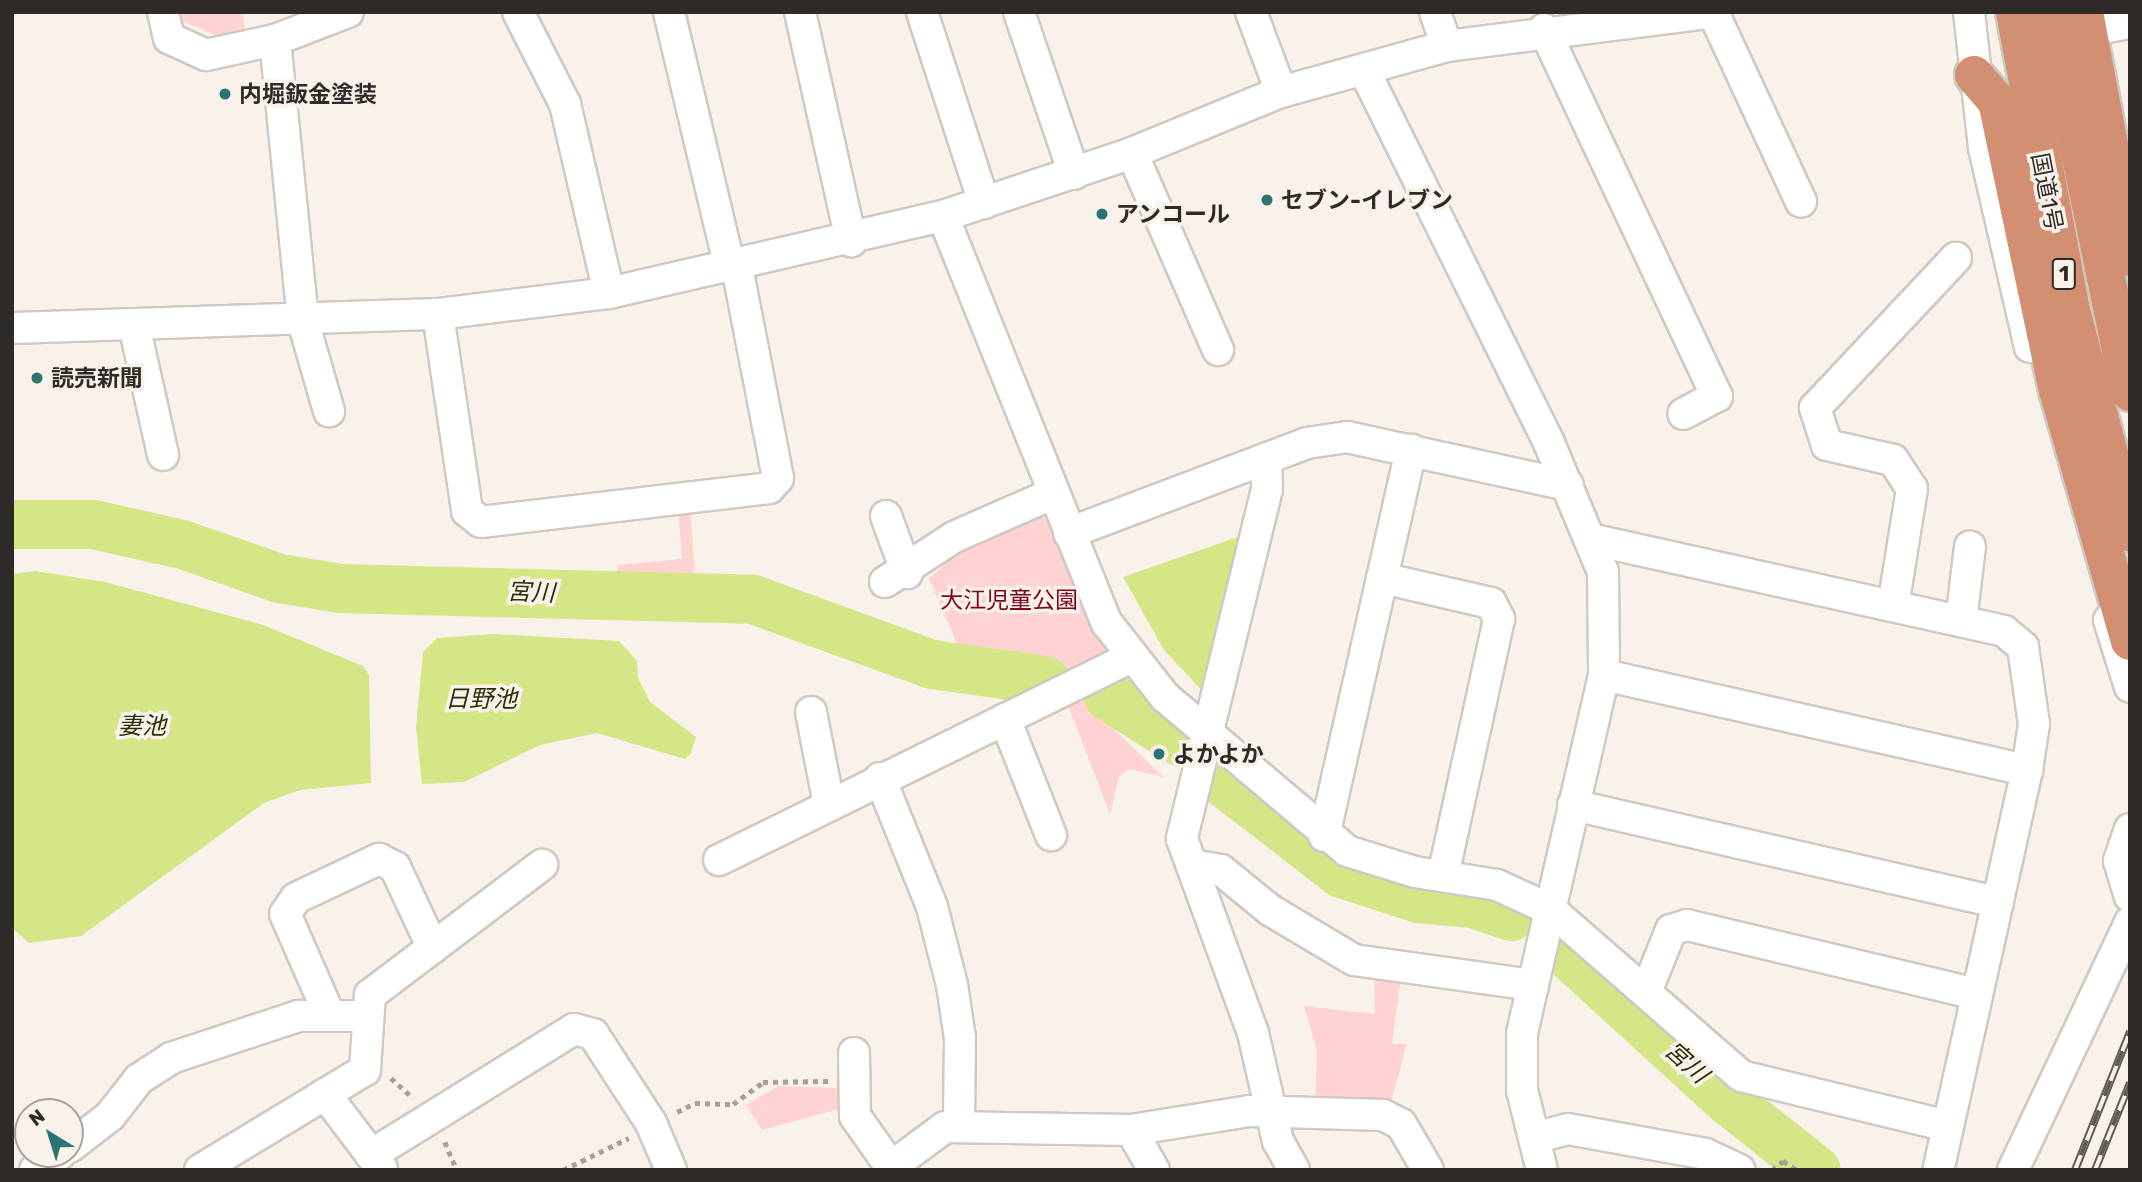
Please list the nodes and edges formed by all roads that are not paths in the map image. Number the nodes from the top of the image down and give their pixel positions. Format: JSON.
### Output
{"nodes":[{"id":1,"x":163,"y":12,"type":"edge"},
{"id":2,"x":348,"y":12,"type":"edge"},
{"id":3,"x":518,"y":12,"type":"edge"},
{"id":4,"x":669,"y":12,"type":"edge"},
{"id":5,"x":800,"y":12,"type":"edge"},
{"id":6,"x":922,"y":12,"type":"edge"},
{"id":7,"x":1019,"y":12,"type":"edge"},
{"id":8,"x":1251,"y":12,"type":"edge"},
{"id":9,"x":1435,"y":12,"type":"edge"},
{"id":10,"x":1714,"y":12,"type":"edge"},
{"id":11,"x":1969,"y":12,"type":"edge"},
{"id":12,"x":2015,"y":12,"type":"edge"},
{"id":13,"x":2051,"y":12,"type":"edge"},
{"id":14,"x":1651,"y":15,"type":"edge"},
{"id":15,"x":2103,"y":19,"type":"edge"},
{"id":16,"x":1544,"y":29,"type":"junction"},
{"id":17,"x":275,"y":40,"type":"junction"},
{"id":18,"x":1447,"y":46,"type":"junction"},
{"id":19,"x":1364,"y":70,"type":"junction"},
{"id":20,"x":1974,"y":75,"type":"junction"},
{"id":21,"x":1281,"y":92,"type":"junction"},
{"id":22,"x":1132,"y":153,"type":"junction"},
{"id":23,"x":2129,"y":168,"type":"edge"},
{"id":24,"x":1074,"y":174,"type":"junction"},
{"id":25,"x":1801,"y":202,"type":"dead end"},
{"id":26,"x":984,"y":203,"type":"junction"},
{"id":27,"x":943,"y":216,"type":"junction"},
{"id":28,"x":851,"y":240,"type":"junction"},
{"id":29,"x":2130,"y":257,"type":"edge"},
{"id":30,"x":1956,"y":258,"type":"dead end"},
{"id":31,"x":734,"y":268,"type":"junction"},
{"id":32,"x":608,"y":293,"type":"junction"},
{"id":33,"x":438,"y":314,"type":"junction"},
{"id":34,"x":303,"y":321,"type":"junction"},
{"id":35,"x":134,"y":325,"type":"junction"},
{"id":36,"x":12,"y":328,"type":"edge"},
{"id":37,"x":1217,"y":350,"type":"dead end"},
{"id":38,"x":2130,"y":392,"type":"edge"},
{"id":39,"x":329,"y":411,"type":"dead end"},
{"id":40,"x":1683,"y":414,"type":"dead end"},
{"id":41,"x":1411,"y":450,"type":"junction"},
{"id":42,"x":163,"y":455,"type":"dead end"},
{"id":43,"x":1266,"y":459,"type":"junction"},
{"id":44,"x":1568,"y":485,"type":"junction"},
{"id":45,"x":1052,"y":494,"type":"junction"},
{"id":46,"x":886,"y":516,"type":"dead end"},
{"id":47,"x":2130,"y":532,"type":"edge"},
{"id":48,"x":1069,"y":533,"type":"junction"},
{"id":49,"x":1594,"y":541,"type":"junction"},
{"id":50,"x":1970,"y":547,"type":"dead end"},
{"id":51,"x":1382,"y":578,"type":"junction"},
{"id":52,"x":1892,"y":606,"type":"junction"},
{"id":53,"x":1961,"y":621,"type":"junction"},
{"id":54,"x":2130,"y":641,"type":"edge"},
{"id":55,"x":1129,"y":658,"type":"junction"},
{"id":56,"x":1604,"y":675,"type":"junction"},
{"id":57,"x":2130,"y":687,"type":"edge"},
{"id":58,"x":811,"y":712,"type":"dead end"},
{"id":59,"x":1005,"y":719,"type":"junction"},
{"id":60,"x":1211,"y":738,"type":"junction"},
{"id":61,"x":2027,"y":770,"type":"junction"},
{"id":62,"x":880,"y":778,"type":"junction"},
{"id":63,"x":828,"y":805,"type":"junction"},
{"id":64,"x":1573,"y":805,"type":"junction"},
{"id":65,"x":2130,"y":829,"type":"edge"},
{"id":66,"x":1051,"y":835,"type":"dead end"},
{"id":67,"x":1324,"y":836,"type":"junction"},
{"id":68,"x":719,"y":860,"type":"dead end"},
{"id":69,"x":542,"y":865,"type":"dead end"},
{"id":70,"x":1192,"y":865,"type":"junction"},
{"id":71,"x":1443,"y":876,"type":"junction"},
{"id":72,"x":2130,"y":896,"type":"edge"},
{"id":73,"x":1998,"y":902,"type":"junction"},
{"id":74,"x":1551,"y":910,"type":"junction"},
{"id":75,"x":2130,"y":922,"type":"edge"},
{"id":76,"x":433,"y":948,"type":"junction"},
{"id":77,"x":1533,"y":985,"type":"junction"},
{"id":78,"x":1646,"y":992,"type":"junction"},
{"id":79,"x":1977,"y":994,"type":"junction"},
{"id":80,"x":329,"y":1014,"type":"junction"},
{"id":81,"x":368,"y":1016,"type":"junction"},
{"id":82,"x":854,"y":1067,"type":"road end"},
{"id":83,"x":325,"y":1094,"type":"junction"},
{"id":84,"x":1271,"y":1112,"type":"junction"},
{"id":85,"x":959,"y":1126,"type":"junction"},
{"id":86,"x":1948,"y":1126,"type":"junction"},
{"id":87,"x":1131,"y":1130,"type":"junction"},
{"id":88,"x":84,"y":1136,"type":"edge"},
{"id":89,"x":1534,"y":1138,"type":"junction"},
{"id":90,"x":376,"y":1162,"type":"edge"},
{"id":91,"x":892,"y":1168,"type":"edge"},
{"id":92,"x":200,"y":1170,"type":"edge"},
{"id":93,"x":671,"y":1170,"type":"edge"},
{"id":94,"x":1154,"y":1170,"type":"edge"},
{"id":95,"x":1294,"y":1170,"type":"edge"},
{"id":96,"x":1428,"y":1170,"type":"edge"},
{"id":97,"x":1542,"y":1170,"type":"edge"},
{"id":98,"x":1740,"y":1170,"type":"edge"},
{"id":99,"x":1938,"y":1170,"type":"edge"},
{"id":100,"x":2013,"y":1170,"type":"edge"}],
"edges":[{"from":1,"to":17,"type":"street"},
{"from":2,"to":17,"type":"street"},
{"from":3,"to":32,"type":"street"},
{"from":4,"to":31,"type":"street"},
{"from":5,"to":28,"type":"street"},
{"from":6,"to":26,"type":"street"},
{"from":7,"to":24,"type":"street"},
{"from":8,"to":21,"type":"street"},
{"from":9,"to":18,"type":"street"},
{"from":10,"to":14,"type":"street"},
{"from":10,"to":25,"type":"street"},
{"from":11,"to":20,"type":"street"},
{"from":12,"to":47,"type":"highway","name":"国道1号","number":"1"},
{"from":13,"to":38,"type":"highway","name":"国道1号","number":"1"},
{"from":14,"to":16,"type":"street"},
{"from":15,"to":23,"type":"street"},
{"from":15,"to":29,"type":"highway"},
{"from":16,"to":18,"type":"street"},
{"from":16,"to":40,"type":"street"},
{"from":17,"to":34,"type":"street"},
{"from":18,"to":19,"type":"street"},
{"from":19,"to":21,"type":"street"},
{"from":19,"to":44,"type":"street"},
{"from":20,"to":54,"type":"highway"},
{"from":20,"to":57,"type":"street"},
{"from":21,"to":22,"type":"street"},
{"from":22,"to":24,"type":"street"},
{"from":22,"to":37,"type":"street"},
{"from":24,"to":26,"type":"street"},
{"from":26,"to":27,"type":"street"},
{"from":27,"to":28,"type":"street"},
{"from":27,"to":45,"type":"street"},
{"from":28,"to":31,"type":"street"},
{"from":30,"to":52,"type":"street"},
{"from":31,"to":32,"type":"street"},
{"from":31,"to":33,"type":"street"},
{"from":32,"to":33,"type":"street"},
{"from":33,"to":34,"type":"street"},
{"from":34,"to":35,"type":"street"},
{"from":34,"to":39,"type":"street"},
{"from":35,"to":36,"type":"street"},
{"from":35,"to":42,"type":"street"},
{"from":41,"to":43,"type":"street"},
{"from":41,"to":44,"type":"street"},
{"from":41,"to":51,"type":"street"},
{"from":43,"to":48,"type":"street"},
{"from":43,"to":60,"type":"street"},
{"from":44,"to":49,"type":"street"},
{"from":45,"to":46,"type":"street"},
{"from":45,"to":48,"type":"street"},
{"from":48,"to":55,"type":"street"},
{"from":49,"to":52,"type":"street"},
{"from":49,"to":56,"type":"street"},
{"from":50,"to":53,"type":"street"},
{"from":51,"to":67,"type":"street"},
{"from":51,"to":71,"type":"street"},
{"from":52,"to":53,"type":"street"},
{"from":53,"to":61,"type":"street"},
{"from":55,"to":59,"type":"street"},
{"from":55,"to":60,"type":"street"},
{"from":56,"to":61,"type":"street"},
{"from":56,"to":64,"type":"street"},
{"from":58,"to":63,"type":"street"},
{"from":59,"to":62,"type":"street"},
{"from":59,"to":66,"type":"street"},
{"from":60,"to":67,"type":"street"},
{"from":60,"to":70,"type":"street"},
{"from":61,"to":73,"type":"street"},
{"from":62,"to":63,"type":"street"},
{"from":62,"to":85,"type":"street"},
{"from":63,"to":68,"type":"street"},
{"from":64,"to":73,"type":"street"},
{"from":64,"to":74,"type":"street"},
{"from":65,"to":72,"type":"street"},
{"from":67,"to":71,"type":"street"},
{"from":69,"to":76,"type":"street"},
{"from":70,"to":77,"type":"street"},
{"from":70,"to":84,"type":"street"},
{"from":71,"to":74,"type":"street"},
{"from":73,"to":79,"type":"street"},
{"from":74,"to":77,"type":"street"},
{"from":74,"to":78,"type":"street"},
{"from":75,"to":100,"type":"street"},
{"from":76,"to":80,"type":"street"},
{"from":76,"to":81,"type":"street"},
{"from":77,"to":89,"type":"street"},
{"from":78,"to":79,"type":"street"},
{"from":78,"to":86,"type":"street"},
{"from":79,"to":86,"type":"street"},
{"from":80,"to":81,"type":"street"},
{"from":80,"to":88,"type":"street"},
{"from":81,"to":83,"type":"street"},
{"from":82,"to":91,"type":"street"},
{"from":83,"to":90,"type":"street"},
{"from":83,"to":92,"type":"street"},
{"from":84,"to":87,"type":"street"},
{"from":84,"to":95,"type":"street"},
{"from":84,"to":96,"type":"street"},
{"from":85,"to":87,"type":"street"},
{"from":85,"to":91,"type":"street"},
{"from":86,"to":99,"type":"street"},
{"from":87,"to":94,"type":"street"},
{"from":89,"to":97,"type":"street"},
{"from":89,"to":98,"type":"street"},
{"from":90,"to":93,"type":"street"}]}
